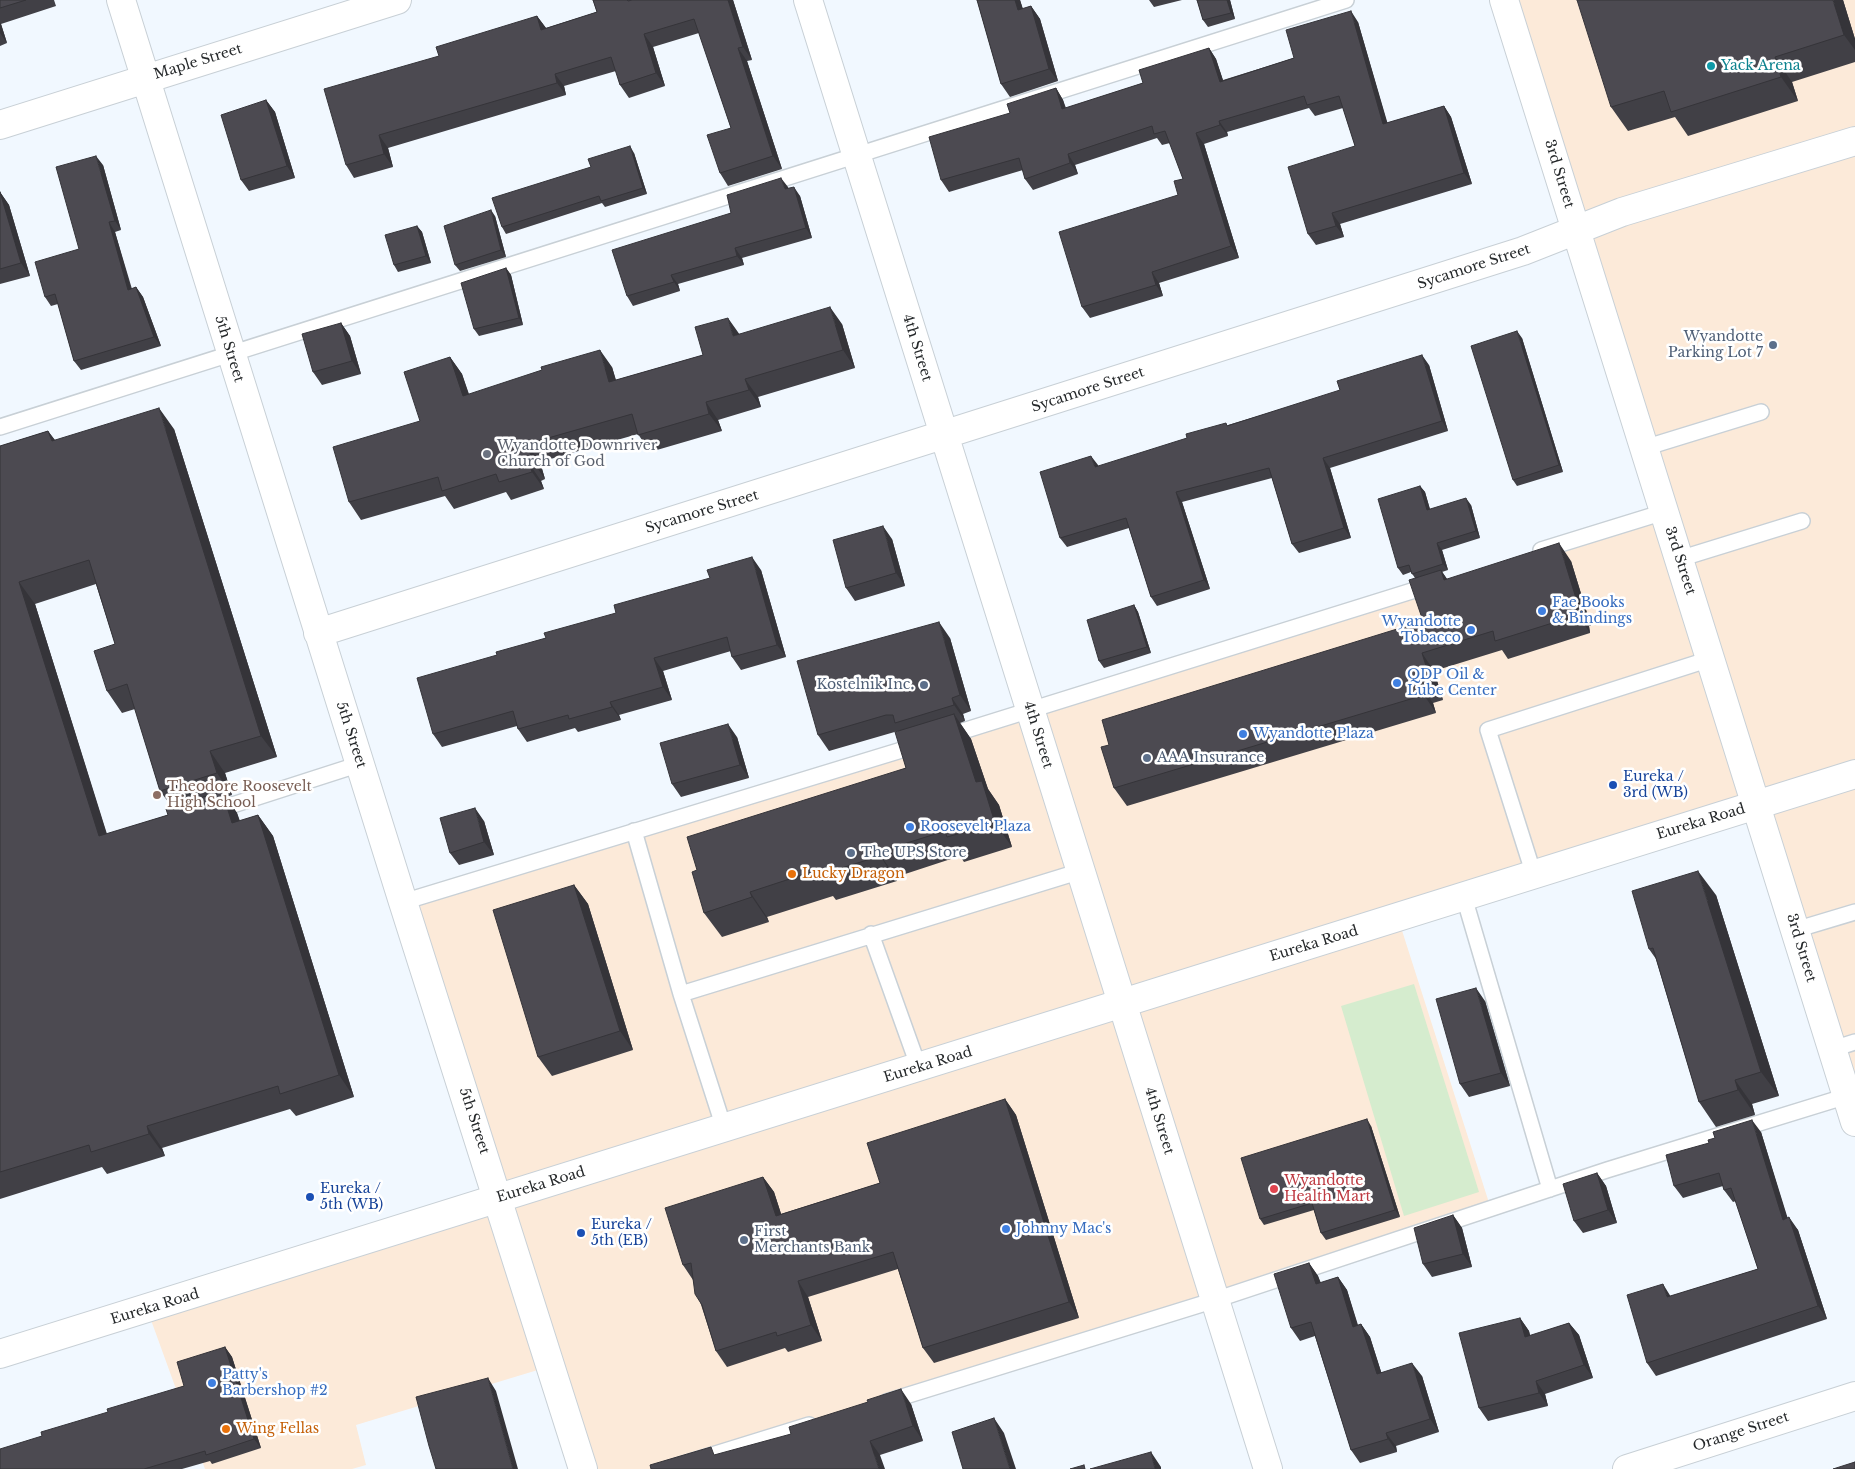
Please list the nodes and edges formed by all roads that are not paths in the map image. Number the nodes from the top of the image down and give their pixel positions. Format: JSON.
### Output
{"nodes":[{"id":1,"x":121,"y":0,"type":"edge"},
{"id":2,"x":397,"y":0,"type":"edge"},
{"id":3,"x":808,"y":0,"type":"edge"},
{"id":4,"x":1346,"y":0,"type":"edge"},
{"id":5,"x":1504,"y":0,"type":"edge"},
{"id":6,"x":145,"y":79,"type":"junction"},
{"id":7,"x":0,"y":124,"type":"edge"},
{"id":8,"x":1855,"y":141,"type":"edge"},
{"id":9,"x":857,"y":155,"type":"junction"},
{"id":10,"x":1577,"y":230,"type":"junction"},
{"id":11,"x":232,"y":356,"type":"junction"},
{"id":12,"x":1761,"y":412,"type":"dead end"},
{"id":13,"x":0,"y":428,"type":"edge"},
{"id":14,"x":945,"y":436,"type":"junction"},
{"id":15,"x":1644,"y":448,"type":"junction"},
{"id":16,"x":1664,"y":512,"type":"junction"},
{"id":17,"x":1802,"y":521,"type":"dead end"},
{"id":18,"x":1526,"y":555,"type":"edge"},
{"id":19,"x":1679,"y":559,"type":"junction"},
{"id":20,"x":1441,"y":582,"type":"edge"},
{"id":21,"x":318,"y":633,"type":"junction"},
{"id":22,"x":1710,"y":658,"type":"junction"},
{"id":23,"x":1031,"y":711,"type":"junction"},
{"id":24,"x":360,"y":764,"type":"junction"},
{"id":25,"x":1855,"y":774,"type":"edge"},
{"id":26,"x":1756,"y":805,"type":"junction"},
{"id":27,"x":200,"y":815,"type":"edge"},
{"id":28,"x":634,"y":831,"type":"junction"},
{"id":29,"x":1081,"y":871,"type":"junction"},
{"id":30,"x":1534,"y":875,"type":"junction"},
{"id":31,"x":1464,"y":897,"type":"junction"},
{"id":32,"x":403,"y":902,"type":"junction"},
{"id":33,"x":1855,"y":912,"type":"edge"},
{"id":34,"x":1795,"y":930,"type":"junction"},
{"id":35,"x":871,"y":934,"type":"junction"},
{"id":36,"x":681,"y":994,"type":"junction"},
{"id":37,"x":1123,"y":1004,"type":"junction"},
{"id":38,"x":1844,"y":1045,"type":"edge"},
{"id":39,"x":919,"y":1068,"type":"junction"},
{"id":40,"x":1852,"y":1108,"type":"edge"},
{"id":41,"x":724,"y":1128,"type":"junction"},
{"id":42,"x":1550,"y":1189,"type":"junction"},
{"id":43,"x":499,"y":1198,"type":"junction"},
{"id":44,"x":1215,"y":1300,"type":"junction"},
{"id":45,"x":0,"y":1354,"type":"edge"},
{"id":46,"x":1855,"y":1396,"type":"edge"},
{"id":47,"x":875,"y":1405,"type":"edge"},
{"id":48,"x":828,"y":1420,"type":"edge"},
{"id":49,"x":583,"y":1469,"type":"edge"},
{"id":50,"x":667,"y":1469,"type":"edge"},
{"id":51,"x":1268,"y":1469,"type":"edge"},
{"id":52,"x":1627,"y":1469,"type":"edge"}],
"edges":[{"from":1,"to":6,"type":"street","name":"5th Street"},
{"from":2,"to":6,"type":"street","name":"Maple Street"},
{"from":3,"to":9,"type":"street","name":"4th Street"},
{"from":4,"to":9,"type":"lane"},
{"from":5,"to":10,"type":"street","name":"3rd Street"},
{"from":6,"to":7,"type":"street","name":"Maple Street"},
{"from":6,"to":11,"type":"street","name":"5th Street"},
{"from":8,"to":10,"type":"street","name":"Sycamore Street"},
{"from":9,"to":11,"type":"lane"},
{"from":9,"to":14,"type":"street","name":"4th Street"},
{"from":10,"to":14,"type":"street","name":"Sycamore Street"},
{"from":10,"to":15,"type":"street","name":"3rd Street"},
{"from":11,"to":13,"type":"lane"},
{"from":11,"to":21,"type":"street","name":"5th Street"},
{"from":12,"to":15,"type":"lane"},
{"from":14,"to":21,"type":"street","name":"Sycamore Street"},
{"from":14,"to":23,"type":"street","name":"4th Street"},
{"from":15,"to":16,"type":"street","name":"3rd Street"},
{"from":16,"to":18,"type":"lane"},
{"from":16,"to":19,"type":"street","name":"3rd Street"},
{"from":17,"to":19,"type":"lane"},
{"from":19,"to":22,"type":"street","name":"3rd Street"},
{"from":20,"to":23,"type":"lane"},
{"from":21,"to":24,"type":"street","name":"5th Street"},
{"from":22,"to":26,"type":"street","name":"3rd Street"},
{"from":22,"to":30,"type":"lane"},
{"from":23,"to":28,"type":"lane"},
{"from":23,"to":29,"type":"street","name":"4th Street"},
{"from":24,"to":27,"type":"lane"},
{"from":24,"to":32,"type":"street","name":"5th Street"},
{"from":25,"to":26,"type":"street","name":"Eureka Road"},
{"from":26,"to":30,"type":"street","name":"Eureka Road"},
{"from":26,"to":34,"type":"street","name":"3rd Street"},
{"from":28,"to":32,"type":"lane"},
{"from":28,"to":36,"type":"lane"},
{"from":29,"to":35,"type":"lane"},
{"from":29,"to":37,"type":"street","name":"4th Street"},
{"from":30,"to":31,"type":"street","name":"Eureka Road"},
{"from":31,"to":37,"type":"street","name":"Eureka Road"},
{"from":31,"to":42,"type":"lane"},
{"from":32,"to":43,"type":"street","name":"5th Street"},
{"from":33,"to":34,"type":"lane"},
{"from":34,"to":38,"type":"street","name":"3rd Street"},
{"from":35,"to":36,"type":"lane"},
{"from":35,"to":39,"type":"lane"},
{"from":36,"to":41,"type":"lane"},
{"from":37,"to":39,"type":"street","name":"Eureka Road"},
{"from":37,"to":44,"type":"street","name":"4th Street"},
{"from":38,"to":40,"type":"street","name":"3rd Street"},
{"from":39,"to":41,"type":"street","name":"Eureka Road"},
{"from":40,"to":42,"type":"lane"},
{"from":41,"to":43,"type":"street","name":"Eureka Road"},
{"from":42,"to":44,"type":"lane"},
{"from":43,"to":45,"type":"street","name":"Eureka Road"},
{"from":43,"to":49,"type":"street","name":"5th Street"},
{"from":44,"to":47,"type":"lane"},
{"from":44,"to":51,"type":"street","name":"4th Street"},
{"from":46,"to":52,"type":"street","name":"Orange Street"},
{"from":48,"to":50,"type":"lane"}]}
